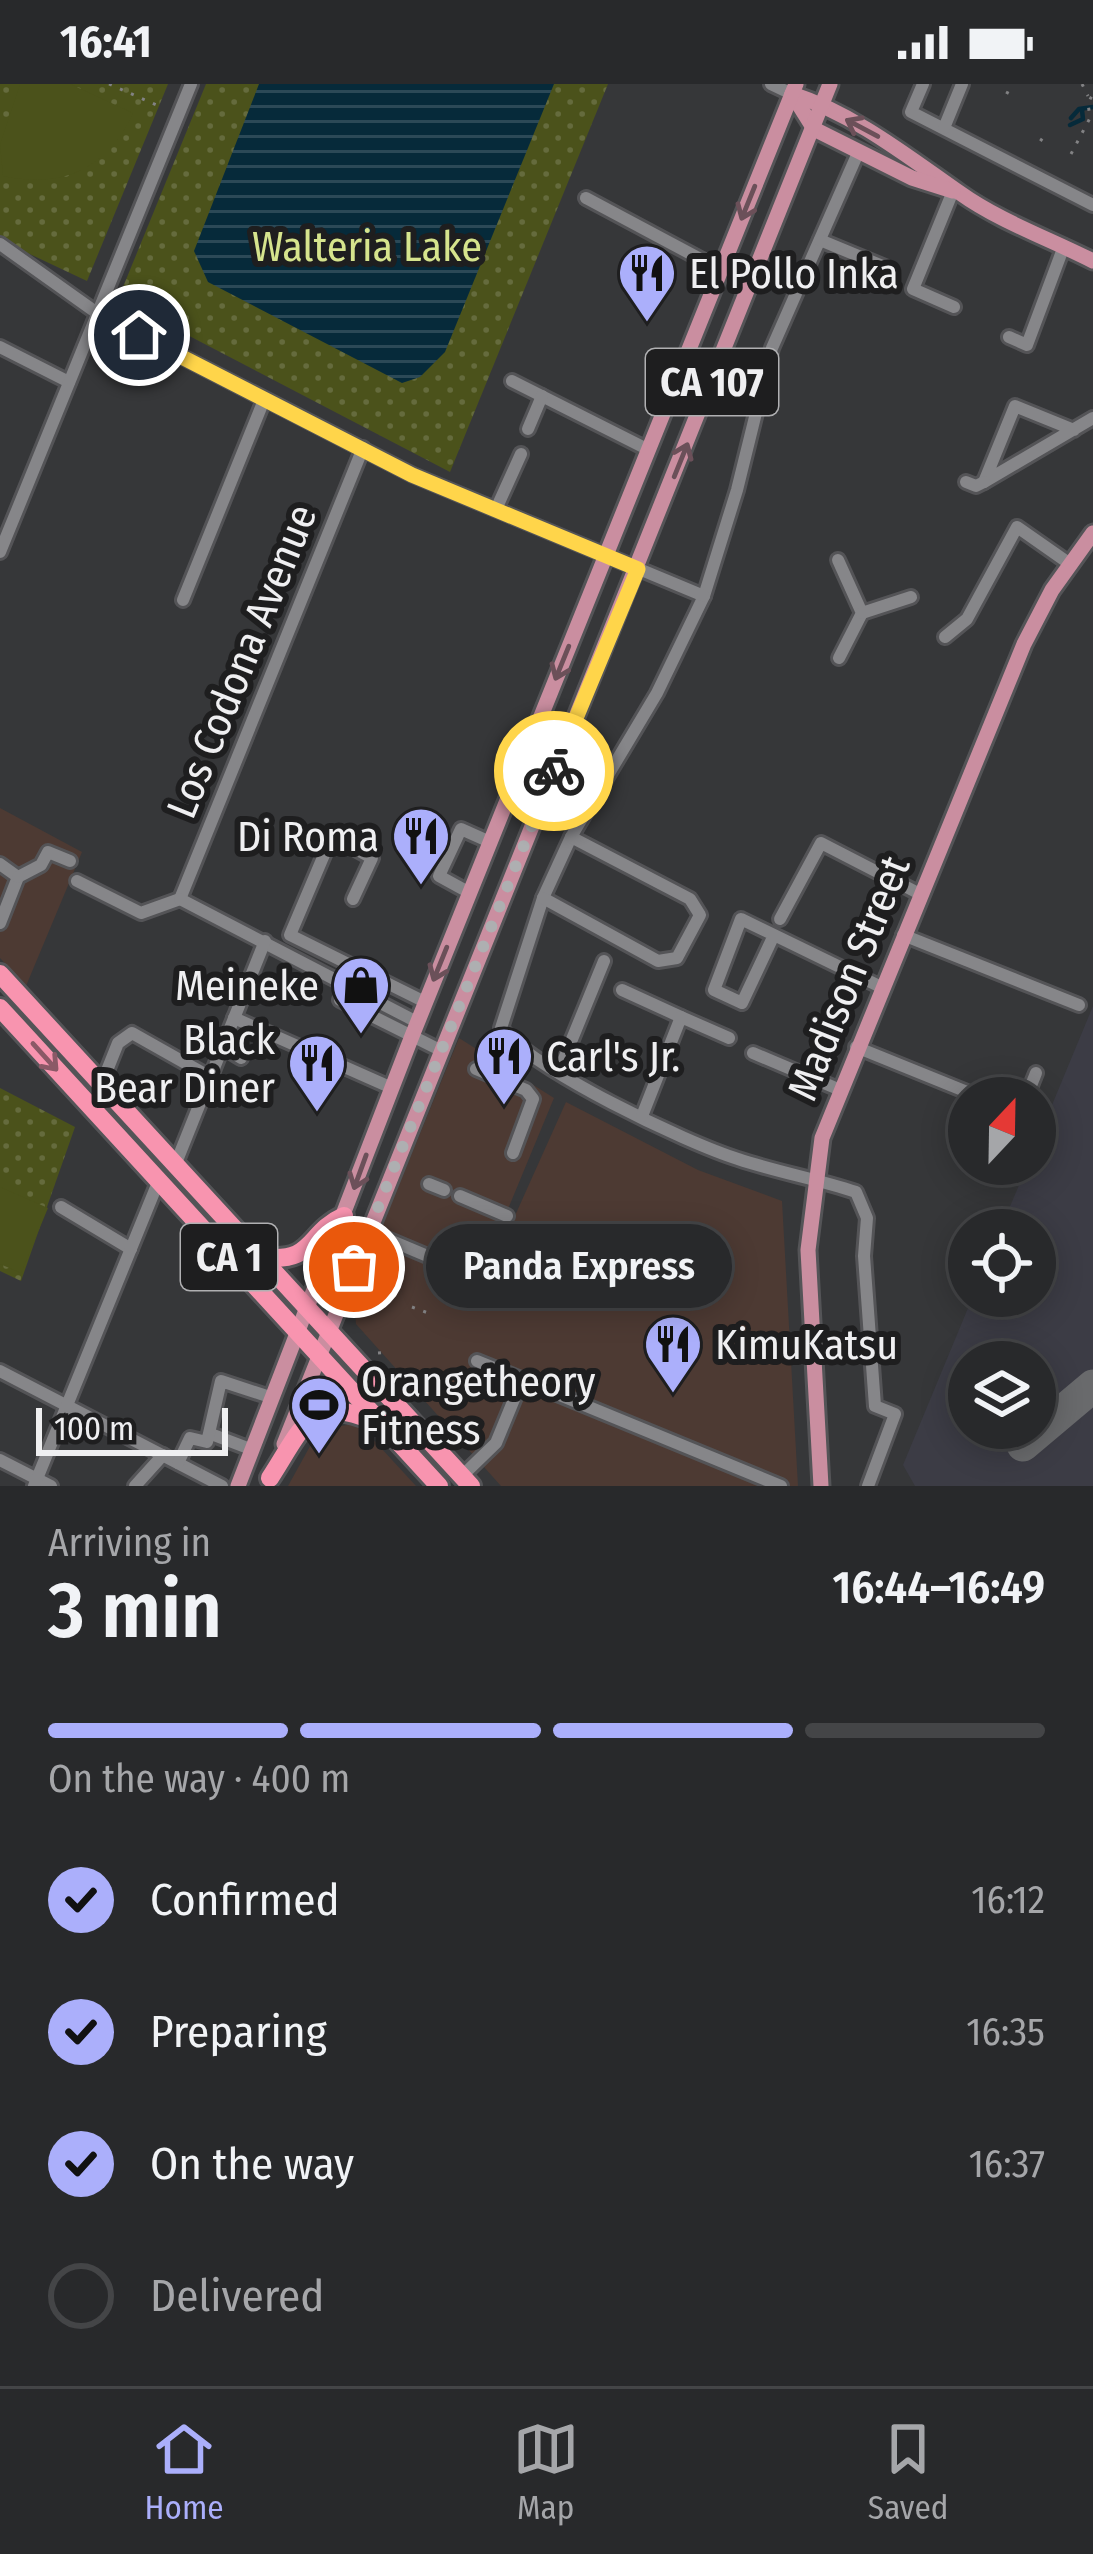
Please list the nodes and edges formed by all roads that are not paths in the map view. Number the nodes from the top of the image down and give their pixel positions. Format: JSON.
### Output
{"nodes":[{"id":1,"x":191,"y":84,"type":"edge"},
{"id":2,"x":771,"y":84,"type":"edge"},
{"id":3,"x":830,"y":84,"type":"edge"},
{"id":4,"x":922,"y":84,"type":"edge"},
{"id":5,"x":962,"y":84,"type":"edge"},
{"id":6,"x":794,"y":89,"type":"edge"},
{"id":7,"x":822,"y":104,"type":"junction"},
{"id":8,"x":944,"y":128,"type":"junction"},
{"id":9,"x":814,"y":129,"type":"junction"},
{"id":10,"x":858,"y":153,"type":"junction"},
{"id":11,"x":957,"y":192,"type":"junction"},
{"id":12,"x":586,"y":198,"type":"dead end"},
{"id":13,"x":1093,"y":206,"type":"edge"},
{"id":14,"x":820,"y":240,"type":"junction"},
{"id":15,"x":0,"y":244,"type":"edge"},
{"id":16,"x":1064,"y":246,"type":"junction"},
{"id":17,"x":1092,"y":260,"type":"edge"},
{"id":18,"x":885,"y":267,"type":"dead end"},
{"id":19,"x":721,"y":270,"type":"junction"},
{"id":20,"x":954,"y":307,"type":"dead end"},
{"id":21,"x":97,"y":314,"type":"junction"},
{"id":22,"x":1009,"y":337,"type":"dead end"},
{"id":23,"x":0,"y":346,"type":"edge"},
{"id":24,"x":512,"y":381,"type":"dead end"},
{"id":25,"x":69,"y":382,"type":"junction"},
{"id":26,"x":1022,"y":389,"type":"dead end"},
{"id":27,"x":542,"y":396,"type":"junction"},
{"id":28,"x":264,"y":400,"type":"junction"},
{"id":29,"x":1015,"y":406,"type":"junction"},
{"id":30,"x":1093,"y":418,"type":"edge"},
{"id":31,"x":528,"y":429,"type":"dead end"},
{"id":32,"x":1074,"y":430,"type":"junction"},
{"id":33,"x":363,"y":448,"type":"junction"},
{"id":34,"x":650,"y":450,"type":"junction"},
{"id":35,"x":521,"y":454,"type":"dead end"},
{"id":36,"x":966,"y":482,"type":"dead end"},
{"id":37,"x":984,"y":482,"type":"junction"},
{"id":38,"x":497,"y":507,"type":"junction"},
{"id":39,"x":1093,"y":533,"type":"edge"},
{"id":40,"x":0,"y":552,"type":"edge"},
{"id":41,"x":606,"y":554,"type":"junction"},
{"id":42,"x":838,"y":560,"type":"dead end"},
{"id":43,"x":1070,"y":563,"type":"junction"},
{"id":44,"x":638,"y":569,"type":"junction"},
{"id":45,"x":704,"y":596,"type":"junction"},
{"id":46,"x":911,"y":597,"type":"dead end"},
{"id":47,"x":183,"y":600,"type":"dead end"},
{"id":48,"x":862,"y":613,"type":"junction"},
{"id":49,"x":945,"y":637,"type":"dead end"},
{"id":50,"x":839,"y":658,"type":"dead end"},
{"id":51,"x":571,"y":837,"type":"junction"},
{"id":52,"x":490,"y":842,"type":"junction"},
{"id":53,"x":70,"y":861,"type":"dead end"},
{"id":54,"x":0,"y":863,"type":"edge"},
{"id":55,"x":18,"y":878,"type":"junction"},
{"id":56,"x":77,"y":880,"type":"dead end"},
{"id":57,"x":470,"y":893,"type":"junction"},
{"id":58,"x":920,"y":894,"type":"junction"},
{"id":59,"x":543,"y":898,"type":"junction"},
{"id":60,"x":180,"y":899,"type":"junction"},
{"id":61,"x":352,"y":899,"type":"dead end"},
{"id":62,"x":780,"y":919,"type":"dead end"},
{"id":63,"x":0,"y":922,"type":"edge"},
{"id":64,"x":774,"y":934,"type":"junction"},
{"id":65,"x":903,"y":935,"type":"junction"},
{"id":66,"x":266,"y":941,"type":"junction"},
{"id":67,"x":604,"y":961,"type":"dead end"},
{"id":68,"x":0,"y":974,"type":"edge"},
{"id":69,"x":881,"y":987,"type":"junction"},
{"id":70,"x":622,"y":990,"type":"dead end"},
{"id":71,"x":340,"y":1000,"type":"dead end"},
{"id":72,"x":425,"y":1002,"type":"junction"},
{"id":73,"x":1078,"y":1005,"type":"dead end"},
{"id":74,"x":0,"y":1008,"type":"edge"},
{"id":75,"x":681,"y":1017,"type":"junction"},
{"id":76,"x":234,"y":1018,"type":"junction"},
{"id":77,"x":415,"y":1029,"type":"junction"},
{"id":78,"x":729,"y":1038,"type":"dead end"},
{"id":79,"x":856,"y":1046,"type":"junction"},
{"id":80,"x":223,"y":1047,"type":"junction"},
{"id":81,"x":438,"y":1049,"type":"junction"},
{"id":82,"x":753,"y":1053,"type":"dead end"},
{"id":83,"x":241,"y":1058,"type":"dead end"},
{"id":84,"x":476,"y":1069,"type":"dead end"},
{"id":85,"x":559,"y":1071,"type":"junction"},
{"id":86,"x":1036,"y":1073,"type":"dead end"},
{"id":87,"x":210,"y":1077,"type":"junction"},
{"id":88,"x":1034,"y":1077,"type":"edge"},
{"id":89,"x":102,"y":1083,"type":"junction"},
{"id":90,"x":948,"y":1084,"type":"edge"},
{"id":91,"x":392,"y":1088,"type":"junction"},
{"id":92,"x":838,"y":1088,"type":"junction"},
{"id":93,"x":642,"y":1116,"type":"junction"},
{"id":94,"x":513,"y":1154,"type":"dead end"},
{"id":95,"x":176,"y":1162,"type":"junction"},
{"id":96,"x":814,"y":1178,"type":"junction"},
{"id":97,"x":159,"y":1180,"type":"junction"},
{"id":98,"x":430,"y":1184,"type":"dead end"},
{"id":99,"x":444,"y":1190,"type":"dead end"},
{"id":100,"x":460,"y":1196,"type":"dead end"},
{"id":101,"x":61,"y":1208,"type":"dead end"},
{"id":102,"x":344,"y":1216,"type":"junction"},
{"id":103,"x":507,"y":1216,"type":"dead end"},
{"id":104,"x":368,"y":1232,"type":"junction"},
{"id":105,"x":131,"y":1249,"type":"junction"},
{"id":106,"x":262,"y":1256,"type":"junction"},
{"id":107,"x":506,"y":1289,"type":"dead end"},
{"id":108,"x":308,"y":1310,"type":"junction"},
{"id":109,"x":328,"y":1333,"type":"junction"},
{"id":110,"x":298,"y":1334,"type":"junction"},
{"id":111,"x":319,"y":1357,"type":"junction"},
{"id":112,"x":477,"y":1361,"type":"dead end"},
{"id":113,"x":0,"y":1371,"type":"edge"},
{"id":114,"x":522,"y":1379,"type":"junction"},
{"id":115,"x":273,"y":1398,"type":"junction"},
{"id":116,"x":67,"y":1405,"type":"junction"},
{"id":117,"x":385,"y":1428,"type":"junction"},
{"id":118,"x":211,"y":1434,"type":"junction"},
{"id":119,"x":253,"y":1450,"type":"junction"},
{"id":120,"x":163,"y":1455,"type":"junction"},
{"id":121,"x":0,"y":1460,"type":"edge"},
{"id":122,"x":178,"y":1463,"type":"junction"},
{"id":123,"x":466,"y":1481,"type":"edge"},
{"id":124,"x":35,"y":1482,"type":"edge"},
{"id":125,"x":268,"y":1482,"type":"edge"},
{"id":126,"x":51,"y":1486,"type":"edge"},
{"id":127,"x":135,"y":1486,"type":"edge"},
{"id":128,"x":222,"y":1486,"type":"edge"},
{"id":129,"x":238,"y":1486,"type":"edge"},
{"id":130,"x":439,"y":1486,"type":"edge"},
{"id":131,"x":781,"y":1486,"type":"edge"},
{"id":132,"x":820,"y":1486,"type":"edge"},
{"id":133,"x":868,"y":1486,"type":"edge"}],
"edges":[{"from":1,"to":21,"type":"street"},
{"from":2,"to":6,"type":"street"},
{"from":3,"to":7,"type":"main road","number":"CA 107"},
{"from":4,"to":8,"type":"street"},
{"from":5,"to":8,"type":"street"},
{"from":6,"to":7,"type":"main road"},
{"from":6,"to":9,"type":"main road"},
{"from":6,"to":19,"type":"main road","number":"CA 107","one_way":true},
{"from":7,"to":9,"type":"main road","number":"CA 107"},
{"from":11,"to":7,"type":"main road","one_way":true},
{"from":8,"to":13,"type":"street"},
{"from":9,"to":10,"type":"main road"},
{"from":44,"to":9,"type":"main road","number":"CA 107","one_way":true},
{"from":10,"to":11,"type":"main road"},
{"from":10,"to":14,"type":"street"},
{"from":11,"to":16,"type":"main road"},
{"from":11,"to":20,"type":"street"},
{"from":12,"to":19,"type":"street"},
{"from":14,"to":18,"type":"street"},
{"from":14,"to":45,"type":"street"},
{"from":15,"to":21,"type":"street"},
{"from":16,"to":17,"type":"main road"},
{"from":16,"to":22,"type":"street"},
{"from":19,"to":34,"type":"main road","number":"CA 107"},
{"from":21,"to":25,"type":"street"},
{"from":21,"to":28,"type":"street"},
{"from":23,"to":25,"type":"street"},
{"from":24,"to":27,"type":"street"},
{"from":25,"to":40,"type":"street"},
{"from":26,"to":29,"type":"street"},
{"from":27,"to":31,"type":"street"},
{"from":27,"to":34,"type":"street"},
{"from":28,"to":33,"type":"street"},
{"from":28,"to":47,"type":"street"},
{"from":29,"to":32,"type":"street"},
{"from":29,"to":37,"type":"street"},
{"from":30,"to":32,"type":"street"},
{"from":32,"to":37,"type":"street"},
{"from":33,"to":38,"type":"street"},
{"from":33,"to":60,"type":"street","name":"Los Codona Avenue"},
{"from":34,"to":41,"type":"main road","number":"CA 107"},
{"from":35,"to":38,"type":"street"},
{"from":36,"to":37,"type":"street"},
{"from":38,"to":41,"type":"street"},
{"from":39,"to":43,"type":"main road","name":"Madison Street"},
{"from":41,"to":44,"type":"street"},
{"from":41,"to":52,"type":"main road","number":"CA 107","one_way":true},
{"from":42,"to":48,"type":"street"},
{"from":43,"to":49,"type":"street"},
{"from":43,"to":58,"type":"main road","name":"Madison Street"},
{"from":44,"to":45,"type":"street"},
{"from":44,"to":81,"type":"main road","number":"CA 107"},
{"from":45,"to":51,"type":"street"},
{"from":46,"to":48,"type":"street"},
{"from":48,"to":50,"type":"street"},
{"from":51,"to":59,"type":"street"},
{"from":51,"to":59,"type":"street"},
{"from":52,"to":57,"type":"main road","number":"CA 107"},
{"from":52,"to":57,"type":"street"},
{"from":53,"to":55,"type":"street"},
{"from":54,"to":55,"type":"street"},
{"from":55,"to":63,"type":"street"},
{"from":56,"to":60,"type":"street"},
{"from":57,"to":72,"type":"main road","number":"CA 107","one_way":true},
{"from":58,"to":62,"type":"street"},
{"from":58,"to":65,"type":"main road","name":"Madison Street"},
{"from":59,"to":85,"type":"street"},
{"from":60,"to":66,"type":"street"},
{"from":61,"to":72,"type":"street"},
{"from":64,"to":64,"type":"street"},
{"from":64,"to":69,"type":"street"},
{"from":65,"to":69,"type":"main road","name":"Madison Street"},
{"from":65,"to":73,"type":"street"},
{"from":66,"to":76,"type":"street"},
{"from":66,"to":77,"type":"street"},
{"from":67,"to":85,"type":"street"},
{"from":68,"to":89,"type":"highway","number":"CA 1"},
{"from":69,"to":79,"type":"main road","name":"Madison Street"},
{"from":70,"to":75,"type":"street"},
{"from":71,"to":77,"type":"street"},
{"from":72,"to":77,"type":"main road","number":"CA 107"},
{"from":74,"to":97,"type":"highway","number":"CA 1","one_way":true},
{"from":75,"to":78,"type":"street"},
{"from":75,"to":93,"type":"street"},
{"from":76,"to":80,"type":"street"},
{"from":76,"to":91,"type":"street"},
{"from":77,"to":81,"type":"street"},
{"from":77,"to":91,"type":"main road","number":"CA 107"},
{"from":79,"to":90,"type":"street"},
{"from":79,"to":92,"type":"main road","name":"Madison Street"},
{"from":80,"to":83,"type":"street"},
{"from":80,"to":87,"type":"street"},
{"from":81,"to":104,"type":"main road","number":"CA 107"},
{"from":82,"to":92,"type":"street"},
{"from":84,"to":94,"type":"street"},
{"from":85,"to":93,"type":"street"},
{"from":86,"to":88,"type":"street"},
{"from":87,"to":89,"type":"street"},
{"from":87,"to":95,"type":"street"},
{"from":89,"to":95,"type":"highway","number":"CA 1"},
{"from":91,"to":102,"type":"main road","number":"CA 107","one_way":true},
{"from":92,"to":96,"type":"main road","name":"Madison Street"},
{"from":93,"to":96,"type":"street"},
{"from":95,"to":106,"type":"highway","number":"CA 1"},
{"from":96,"to":132,"type":"main road","name":"Madison Street"},
{"from":96,"to":133,"type":"street"},
{"from":97,"to":105,"type":"street"},
{"from":97,"to":110,"type":"highway","number":"CA 1"},
{"from":98,"to":99,"type":"street"},
{"from":100,"to":103,"type":"street"},
{"from":101,"to":105,"type":"street"},
{"from":102,"to":106,"type":"highway"},
{"from":102,"to":108,"type":"main road","number":"CA 107"},
{"from":104,"to":107,"type":"street"},
{"from":104,"to":109,"type":"main road","number":"CA 107"},
{"from":105,"to":116,"type":"street"},
{"from":106,"to":108,"type":"highway","number":"CA 1"},
{"from":108,"to":109,"type":"highway","number":"CA 1"},
{"from":108,"to":110,"type":"main road","number":"CA 107"},
{"from":109,"to":111,"type":"main road","number":"CA 107"},
{"from":109,"to":123,"type":"highway","number":"CA 1"},
{"from":110,"to":111,"type":"highway","number":"CA 1"},
{"from":110,"to":115,"type":"main road"},
{"from":111,"to":117,"type":"highway","number":"CA 1"},
{"from":111,"to":125,"type":"main road"},
{"from":112,"to":114,"type":"street"},
{"from":113,"to":116,"type":"street"},
{"from":114,"to":123,"type":"street"},
{"from":114,"to":131,"type":"street"},
{"from":115,"to":118,"type":"street"},
{"from":115,"to":119,"type":"main road"},
{"from":116,"to":120,"type":"street"},
{"from":116,"to":124,"type":"street"},
{"from":117,"to":125,"type":"highway"},
{"from":117,"to":130,"type":"highway","number":"CA 1"},
{"from":118,"to":119,"type":"street"},
{"from":118,"to":122,"type":"street"},
{"from":119,"to":129,"type":"main road"},
{"from":120,"to":122,"type":"street"},
{"from":120,"to":127,"type":"street"},
{"from":121,"to":124,"type":"street"},
{"from":122,"to":128,"type":"street"},
{"from":124,"to":126,"type":"street"}]}
